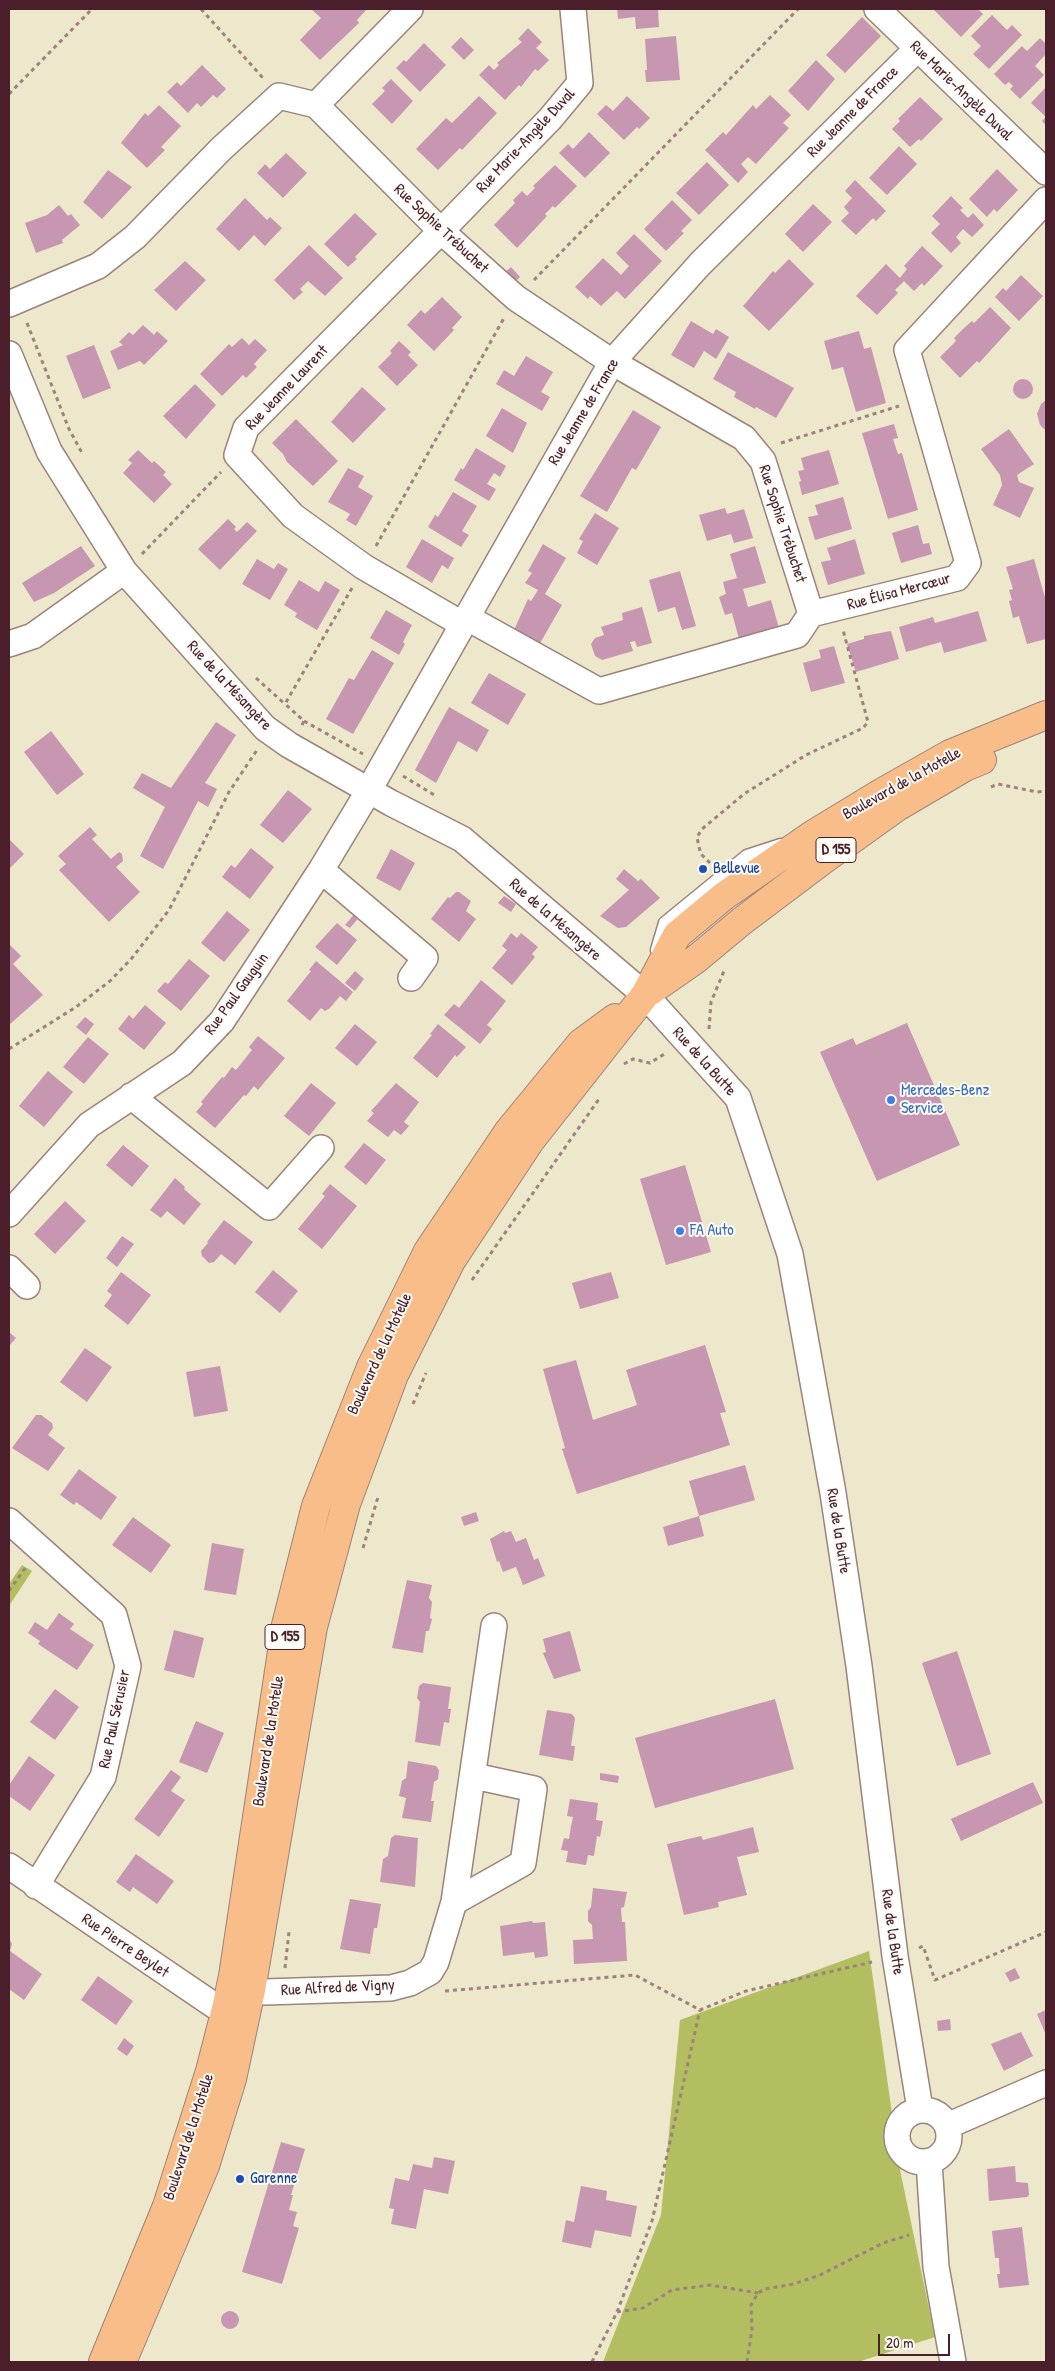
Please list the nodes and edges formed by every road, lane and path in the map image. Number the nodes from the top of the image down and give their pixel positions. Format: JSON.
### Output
{"nodes":[{"id":1,"x":92,"y":9,"type":"edge"},
{"id":2,"x":410,"y":9,"type":"edge"},
{"id":3,"x":573,"y":9,"type":"edge"},
{"id":4,"x":798,"y":9,"type":"edge"},
{"id":5,"x":877,"y":9,"type":"edge"},
{"id":6,"x":917,"y":49,"type":"junction"},
{"id":7,"x":9,"y":94,"type":"edge"},
{"id":8,"x":316,"y":105,"type":"junction"},
{"id":9,"x":1046,"y":172,"type":"edge"},
{"id":10,"x":1046,"y":200,"type":"edge"},
{"id":11,"x":441,"y":231,"type":"junction"},
{"id":12,"x":516,"y":298,"type":"junction"},
{"id":13,"x":13,"y":302,"type":"edge"},
{"id":14,"x":9,"y":354,"type":"edge"},
{"id":15,"x":612,"y":362,"type":"junction"},
{"id":16,"x":921,"y":399,"type":"junction"},
{"id":17,"x":756,"y":451,"type":"junction"},
{"id":18,"x":82,"y":454,"type":"dead end"},
{"id":19,"x":237,"y":455,"type":"junction"},
{"id":20,"x":137,"y":546,"type":"dead end"},
{"id":21,"x":142,"y":554,"type":"junction"},
{"id":22,"x":148,"y":561,"type":"dead end"},
{"id":23,"x":364,"y":567,"type":"junction"},
{"id":24,"x":124,"y":571,"type":"junction"},
{"id":25,"x":837,"y":608,"type":"junction"},
{"id":26,"x":810,"y":614,"type":"junction"},
{"id":27,"x":464,"y":621,"type":"junction"},
{"id":28,"x":9,"y":644,"type":"edge"},
{"id":29,"x":249,"y":672,"type":"dead end"},
{"id":30,"x":285,"y":704,"type":"junction"},
{"id":31,"x":1046,"y":715,"type":"edge"},
{"id":32,"x":269,"y":731,"type":"junction"},
{"id":33,"x":1046,"y":734,"type":"edge"},
{"id":34,"x":289,"y":745,"type":"junction"},
{"id":35,"x":989,"y":787,"type":"dead end"},
{"id":36,"x":370,"y":790,"type":"junction"},
{"id":37,"x":1046,"y":791,"type":"edge"},
{"id":38,"x":812,"y":836,"type":"junction"},
{"id":39,"x":321,"y":870,"type":"junction"},
{"id":40,"x":723,"y":876,"type":"junction"},
{"id":41,"x":725,"y":969,"type":"dead end"},
{"id":42,"x":411,"y":978,"type":"dead end"},
{"id":43,"x":645,"y":995,"type":"junction"},
{"id":44,"x":686,"y":1041,"type":"junction"},
{"id":45,"x":9,"y":1049,"type":"edge"},
{"id":46,"x":619,"y":1066,"type":"dead end"},
{"id":47,"x":603,"y":1092,"type":"dead end"},
{"id":48,"x":131,"y":1096,"type":"junction"},
{"id":49,"x":321,"y":1148,"type":"dead end"},
{"id":50,"x":9,"y":1214,"type":"edge"},
{"id":51,"x":9,"y":1268,"type":"edge"},
{"id":52,"x":28,"y":1286,"type":"dead end"},
{"id":53,"x":468,"y":1286,"type":"dead end"},
{"id":54,"x":428,"y":1368,"type":"dead end"},
{"id":55,"x":409,"y":1414,"type":"dead end"},
{"id":56,"x":379,"y":1496,"type":"dead end"},
{"id":57,"x":9,"y":1521,"type":"edge"},
{"id":58,"x":362,"y":1552,"type":"dead end"},
{"id":59,"x":494,"y":1626,"type":"dead end"},
{"id":60,"x":474,"y":1776,"type":"junction"},
{"id":61,"x":9,"y":1866,"type":"edge"},
{"id":62,"x":36,"y":1886,"type":"junction"},
{"id":63,"x":454,"y":1902,"type":"junction"},
{"id":64,"x":290,"y":1926,"type":"dead end"},
{"id":65,"x":1046,"y":1932,"type":"edge"},
{"id":66,"x":895,"y":1956,"type":"junction"},
{"id":67,"x":436,"y":1990,"type":"dead end"},
{"id":68,"x":282,"y":1991,"type":"junction"},
{"id":69,"x":238,"y":2001,"type":"junction"},
{"id":70,"x":700,"y":2010,"type":"junction"},
{"id":71,"x":1046,"y":2083,"type":"edge"},
{"id":72,"x":920,"y":2109,"type":"junction"},
{"id":73,"x":947,"y":2126,"type":"junction"},
{"id":74,"x":929,"y":2162,"type":"junction"},
{"id":75,"x":934,"y":2232,"type":"junction"},
{"id":76,"x":758,"y":2293,"type":"junction"},
{"id":77,"x":617,"y":2312,"type":"junction"},
{"id":78,"x":102,"y":2362,"type":"edge"},
{"id":79,"x":122,"y":2362,"type":"edge"},
{"id":80,"x":592,"y":2362,"type":"edge"},
{"id":81,"x":747,"y":2362,"type":"edge"},
{"id":82,"x":953,"y":2362,"type":"edge"}],
"edges":[{"from":1,"to":7,"type":"path"},
{"from":2,"to":8,"type":"street"},
{"from":3,"to":11,"type":"street","name":"Rue Marie-Angèle Duval"},
{"from":4,"to":12,"type":"path"},
{"from":5,"to":6,"type":"street","name":"Rue Marie-Angèle Duval"},
{"from":6,"to":9,"type":"street","name":"Rue Marie-Angèle Duval"},
{"from":6,"to":15,"type":"street","name":"Rue Jeanne de France"},
{"from":8,"to":11,"type":"street","name":"Rue Sophie Trébuchet"},
{"from":8,"to":13,"type":"street"},
{"from":10,"to":16,"type":"street","name":"Rue Élisa Mercœur"},
{"from":11,"to":12,"type":"street","name":"Rue Sophie Trébuchet"},
{"from":11,"to":19,"type":"street","name":"Rue Jeanne Laurent"},
{"from":12,"to":15,"type":"street","name":"Rue Sophie Trébuchet"},
{"from":12,"to":23,"type":"path"},
{"from":13,"to":18,"type":"path"},
{"from":14,"to":24,"type":"street","name":"Rue de la Mésangère"},
{"from":15,"to":17,"type":"street","name":"Rue Sophie Trébuchet"},
{"from":15,"to":27,"type":"street","name":"Rue Jeanne de France"},
{"from":16,"to":17,"type":"path"},
{"from":16,"to":25,"type":"street","name":"Rue Élisa Mercœur"},
{"from":17,"to":26,"type":"street","name":"Rue Sophie Trébuchet"},
{"from":19,"to":21,"type":"path"},
{"from":19,"to":23,"type":"street"},
{"from":20,"to":21,"type":"path"},
{"from":21,"to":22,"type":"path"},
{"from":21,"to":24,"type":"path"},
{"from":23,"to":27,"type":"street"},
{"from":23,"to":30,"type":"path"},
{"from":24,"to":28,"type":"street"},
{"from":24,"to":32,"type":"street","name":"Rue de la Mésangère"},
{"from":25,"to":26,"type":"street","name":"Rue Élisa Mercœur"},
{"from":25,"to":40,"type":"path"},
{"from":26,"to":27,"type":"street"},
{"from":27,"to":36,"type":"street","name":"Rue Jeanne de France"},
{"from":29,"to":30,"type":"path"},
{"from":30,"to":34,"type":"path"},
{"from":31,"to":38,"type":"main road","name":"Boulevard de la Motelle","number":"D 155"},
{"from":32,"to":34,"type":"street","name":"Rue de la Mésangère"},
{"from":32,"to":45,"type":"path"},
{"from":33,"to":43,"type":"main road","name":"Boulevard de la Motelle","number":"D 155"},
{"from":34,"to":36,"type":"street","name":"Rue de la Mésangère"},
{"from":35,"to":37,"type":"path"},
{"from":36,"to":39,"type":"street","name":"Rue Paul Gauguin"},
{"from":36,"to":43,"type":"street","name":"Rue de la Mésangère"},
{"from":38,"to":40,"type":"lane"},
{"from":38,"to":43,"type":"main road","name":"Boulevard de la Motelle","number":"D 155"},
{"from":39,"to":42,"type":"street"},
{"from":39,"to":48,"type":"street","name":"Rue Paul Gauguin"},
{"from":40,"to":43,"type":"lane"},
{"from":41,"to":44,"type":"path"},
{"from":43,"to":44,"type":"street","name":"Rue de la Butte"},
{"from":43,"to":69,"type":"main road","name":"Boulevard de la Motelle","number":"D 155"},
{"from":44,"to":46,"type":"path"},
{"from":44,"to":66,"type":"street","name":"Rue de la Butte"},
{"from":47,"to":53,"type":"path"},
{"from":48,"to":49,"type":"street"},
{"from":48,"to":50,"type":"street","name":"Rue Paul Gauguin"},
{"from":51,"to":52,"type":"street"},
{"from":54,"to":55,"type":"path"},
{"from":56,"to":58,"type":"path"},
{"from":57,"to":62,"type":"street","name":"Rue Paul Sérusier"},
{"from":59,"to":60,"type":"street","name":"Rue Alfred de Vigny"},
{"from":60,"to":63,"type":"street","name":"Rue Alfred de Vigny"},
{"from":60,"to":63,"type":"street"},
{"from":61,"to":62,"type":"street","name":"Rue Pierre Beylet"},
{"from":62,"to":69,"type":"street","name":"Rue Pierre Beylet"},
{"from":63,"to":68,"type":"street","name":"Rue Alfred de Vigny"},
{"from":64,"to":68,"type":"path"},
{"from":65,"to":66,"type":"path"},
{"from":66,"to":70,"type":"path"},
{"from":66,"to":72,"type":"street","name":"Rue de la Butte"},
{"from":67,"to":70,"type":"path"},
{"from":68,"to":69,"type":"street","name":"Rue Alfred de Vigny"},
{"from":69,"to":78,"type":"main road","name":"Boulevard de la Motelle","number":"D 155"},
{"from":69,"to":79,"type":"main road","name":"Boulevard de la Motelle","number":"D 155"},
{"from":70,"to":77,"type":"path"},
{"from":71,"to":73,"type":"street"},
{"from":72,"to":73,"type":"street"},
{"from":72,"to":74,"type":"street"},
{"from":73,"to":74,"type":"street"},
{"from":74,"to":75,"type":"street"},
{"from":75,"to":76,"type":"path"},
{"from":75,"to":82,"type":"street"},
{"from":76,"to":77,"type":"path"},
{"from":76,"to":81,"type":"path"},
{"from":77,"to":80,"type":"path"}]}
